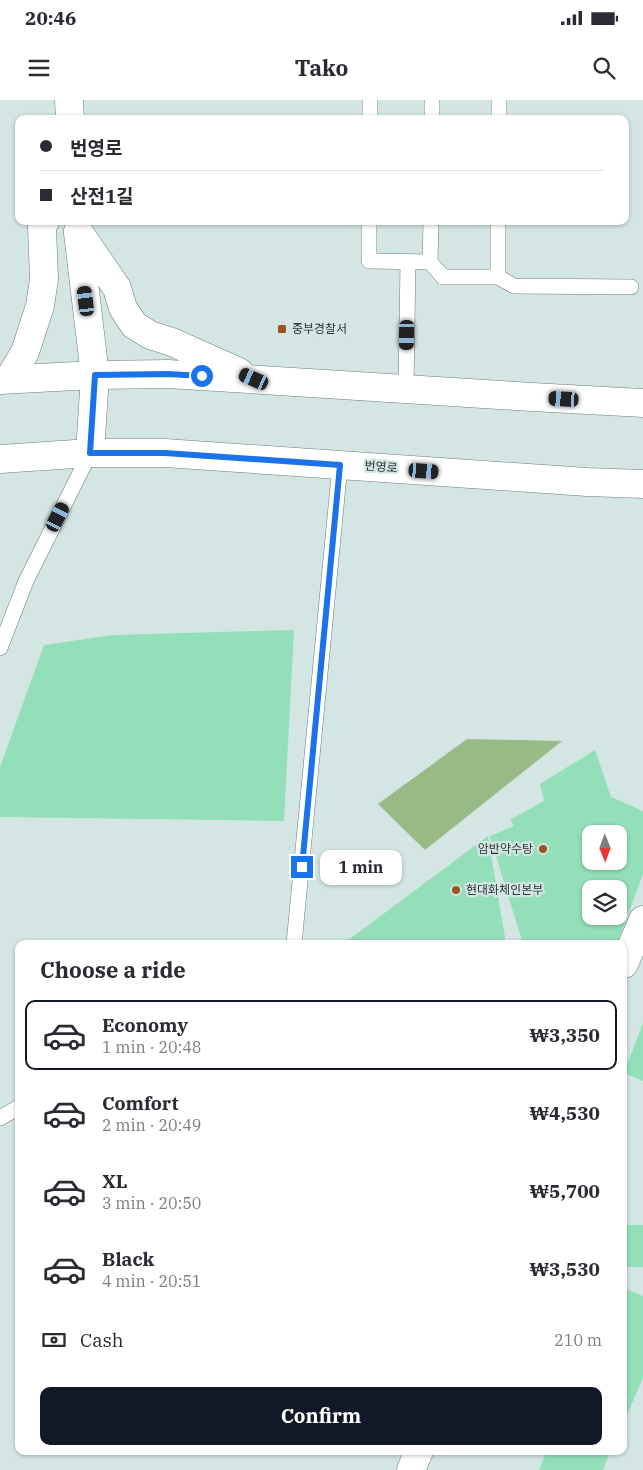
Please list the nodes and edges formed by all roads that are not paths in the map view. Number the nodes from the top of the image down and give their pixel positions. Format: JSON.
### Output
{"nodes":[{"id":1,"x":69,"y":100,"type":"edge"},
{"id":2,"x":370,"y":100,"type":"edge"},
{"id":3,"x":432,"y":100,"type":"edge"},
{"id":4,"x":499,"y":100,"type":"edge"},
{"id":5,"x":70,"y":115,"type":"edge"},
{"id":6,"x":370,"y":115,"type":"edge"},
{"id":7,"x":432,"y":115,"type":"edge"},
{"id":8,"x":499,"y":115,"type":"edge"},
{"id":9,"x":43,"y":225,"type":"edge"},
{"id":10,"x":369,"y":225,"type":"edge"},
{"id":11,"x":431,"y":225,"type":"edge"},
{"id":12,"x":498,"y":225,"type":"edge"},
{"id":13,"x":78,"y":226,"type":"edge"},
{"id":14,"x":408,"y":262,"type":"junction"},
{"id":15,"x":430,"y":262,"type":"junction"},
{"id":16,"x":498,"y":277,"type":"junction"},
{"id":17,"x":631,"y":287,"type":"dead end"},
{"id":18,"x":95,"y":375,"type":"junction"},
{"id":19,"x":9,"y":379,"type":"edge"},
{"id":20,"x":254,"y":379,"type":"junction"},
{"id":21,"x":406,"y":389,"type":"junction"},
{"id":22,"x":643,"y":403,"type":"edge"},
{"id":23,"x":90,"y":453,"type":"junction"},
{"id":24,"x":7,"y":458,"type":"edge"},
{"id":25,"x":340,"y":465,"type":"junction"},
{"id":26,"x":643,"y":484,"type":"edge"},
{"id":27,"x":0,"y":648,"type":"edge"},
{"id":28,"x":643,"y":920,"type":"edge"},
{"id":29,"x":294,"y":940,"type":"edge"},
{"id":30,"x":627,"y":957,"type":"edge"},
{"id":31,"x":15,"y":1109,"type":"edge"},
{"id":32,"x":0,"y":1118,"type":"edge"},
{"id":33,"x":417,"y":1455,"type":"edge"},
{"id":34,"x":411,"y":1470,"type":"edge"}],
"edges":[{"from":1,"to":5,"type":"main road"},
{"from":2,"to":6,"type":"lane"},
{"from":3,"to":7,"type":"lane"},
{"from":4,"to":8,"type":"lane"},
{"from":9,"to":19,"type":"main road"},
{"from":10,"to":14,"type":"lane"},
{"from":11,"to":15,"type":"lane"},
{"from":12,"to":16,"type":"lane"},
{"from":13,"to":18,"type":"main road"},
{"from":13,"to":20,"type":"main road"},
{"from":14,"to":15,"type":"lane"},
{"from":14,"to":21,"type":"lane"},
{"from":15,"to":16,"type":"lane"},
{"from":16,"to":17,"type":"lane"},
{"from":18,"to":19,"type":"main road"},
{"from":18,"to":20,"type":"main road"},
{"from":18,"to":23,"type":"main road"},
{"from":20,"to":21,"type":"main road"},
{"from":21,"to":22,"type":"main road"},
{"from":23,"to":24,"type":"main road","name":"번영로"},
{"from":23,"to":25,"type":"main road","name":"번영로"},
{"from":23,"to":27,"type":"lane"},
{"from":25,"to":26,"type":"main road","name":"번영로"},
{"from":25,"to":29,"type":"lane"},
{"from":28,"to":30,"type":"main road"},
{"from":31,"to":32,"type":"lane"},
{"from":33,"to":34,"type":"main road"}]}
